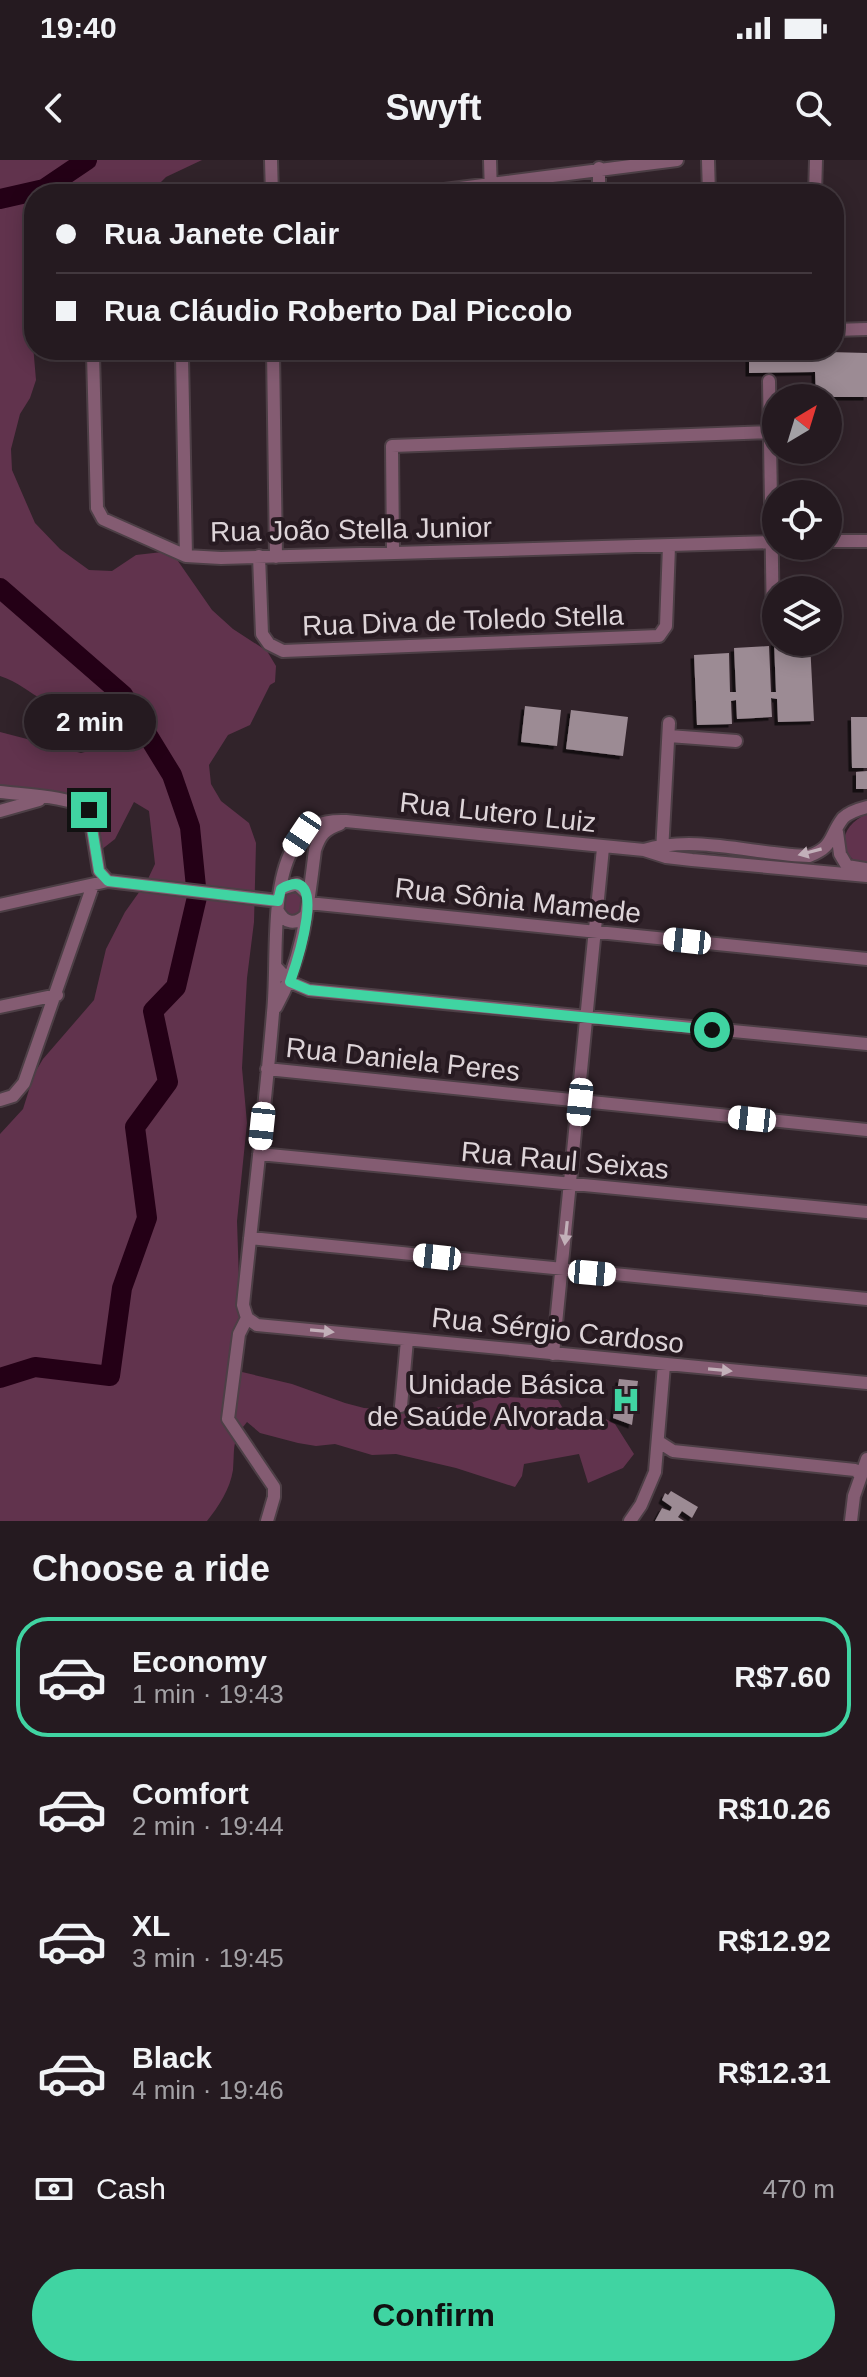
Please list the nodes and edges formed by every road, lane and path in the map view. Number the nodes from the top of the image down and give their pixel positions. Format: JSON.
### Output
{"nodes":[{"id":1,"x":271,"y":160,"type":"edge"},
{"id":2,"x":490,"y":160,"type":"edge"},
{"id":3,"x":677,"y":160,"type":"edge"},
{"id":4,"x":708,"y":160,"type":"edge"},
{"id":5,"x":816,"y":160,"type":"edge"},
{"id":6,"x":599,"y":168,"type":"junction"},
{"id":7,"x":272,"y":184,"type":"edge"},
{"id":8,"x":491,"y":184,"type":"edge"},
{"id":9,"x":517,"y":184,"type":"edge"},
{"id":10,"x":599,"y":184,"type":"edge"},
{"id":11,"x":709,"y":184,"type":"edge"},
{"id":12,"x":815,"y":184,"type":"edge"},
{"id":13,"x":867,"y":329,"type":"edge"},
{"id":14,"x":844,"y":330,"type":"edge"},
{"id":15,"x":93,"y":360,"type":"edge"},
{"id":16,"x":182,"y":360,"type":"edge"},
{"id":17,"x":273,"y":360,"type":"edge"},
{"id":18,"x":769,"y":381,"type":"dead end"},
{"id":19,"x":769,"y":384,"type":"edge"},
{"id":20,"x":762,"y":432,"type":"edge"},
{"id":21,"x":842,"y":541,"type":"edge"},
{"id":22,"x":867,"y":541,"type":"edge"},
{"id":23,"x":762,"y":542,"type":"edge"},
{"id":24,"x":669,"y":546,"type":"junction"},
{"id":25,"x":393,"y":551,"type":"junction"},
{"id":26,"x":186,"y":556,"type":"junction"},
{"id":27,"x":259,"y":556,"type":"junction"},
{"id":28,"x":276,"y":557,"type":"junction"},
{"id":29,"x":736,"y":741,"type":"dead end"},
{"id":30,"x":0,"y":792,"type":"edge"},
{"id":31,"x":44,"y":798,"type":"junction"},
{"id":32,"x":867,"y":807,"type":"edge"},
{"id":33,"x":0,"y":811,"type":"edge"},
{"id":34,"x":346,"y":821,"type":"junction"},
{"id":35,"x":837,"y":829,"type":"junction"},
{"id":36,"x":603,"y":848,"type":"junction"},
{"id":37,"x":662,"y":850,"type":"junction"},
{"id":38,"x":867,"y":869,"type":"edge"},
{"id":39,"x":867,"y":876,"type":"edge"},
{"id":40,"x":108,"y":881,"type":"junction"},
{"id":41,"x":93,"y":885,"type":"junction"},
{"id":42,"x":279,"y":900,"type":"junction"},
{"id":43,"x":308,"y":904,"type":"junction"},
{"id":44,"x":0,"y":905,"type":"edge"},
{"id":45,"x":597,"y":932,"type":"junction"},
{"id":46,"x":867,"y":959,"type":"edge"},
{"id":47,"x":276,"y":967,"type":"junction"},
{"id":48,"x":290,"y":982,"type":"junction"},
{"id":49,"x":57,"y":995,"type":"junction"},
{"id":50,"x":0,"y":1007,"type":"edge"},
{"id":51,"x":274,"y":1012,"type":"junction"},
{"id":52,"x":588,"y":1018,"type":"junction"},
{"id":53,"x":867,"y":1044,"type":"edge"},
{"id":54,"x":267,"y":1069,"type":"junction"},
{"id":55,"x":0,"y":1100,"type":"edge"},
{"id":56,"x":580,"y":1102,"type":"junction"},
{"id":57,"x":867,"y":1130,"type":"edge"},
{"id":58,"x":259,"y":1154,"type":"junction"},
{"id":59,"x":571,"y":1186,"type":"junction"},
{"id":60,"x":867,"y":1212,"type":"edge"},
{"id":61,"x":250,"y":1238,"type":"junction"},
{"id":62,"x":562,"y":1270,"type":"junction"},
{"id":63,"x":867,"y":1299,"type":"edge"},
{"id":64,"x":247,"y":1318,"type":"junction"},
{"id":65,"x":407,"y":1340,"type":"junction"},
{"id":66,"x":553,"y":1354,"type":"junction"},
{"id":67,"x":664,"y":1365,"type":"junction"},
{"id":68,"x":867,"y":1383,"type":"edge"},
{"id":69,"x":401,"y":1406,"type":"dead end"},
{"id":70,"x":659,"y":1442,"type":"junction"},
{"id":71,"x":867,"y":1459,"type":"edge"},
{"id":72,"x":860,"y":1474,"type":"junction"},
{"id":73,"x":268,"y":1518,"type":"edge"},
{"id":74,"x":854,"y":1518,"type":"edge"},
{"id":75,"x":630,"y":1521,"type":"edge"}],
"edges":[{"from":1,"to":7,"type":"street"},
{"from":2,"to":8,"type":"street"},
{"from":3,"to":6,"type":"street"},
{"from":4,"to":11,"type":"street"},
{"from":5,"to":12,"type":"street"},
{"from":6,"to":9,"type":"street"},
{"from":6,"to":10,"type":"street"},
{"from":13,"to":14,"type":"street"},
{"from":15,"to":26,"type":"street","name":"Rua João Stella Junior"},
{"from":16,"to":26,"type":"street"},
{"from":17,"to":28,"type":"street"},
{"from":18,"to":19,"type":"street"},
{"from":20,"to":25,"type":"street"},
{"from":21,"to":22,"type":"street"},
{"from":23,"to":24,"type":"street","name":"Rua João Stella Junior"},
{"from":24,"to":25,"type":"street","name":"Rua João Stella Junior"},
{"from":24,"to":27,"type":"street","name":"Rua Diva de Toledo Stella"},
{"from":25,"to":28,"type":"street","name":"Rua João Stella Junior"},
{"from":26,"to":27,"type":"street","name":"Rua João Stella Junior"},
{"from":27,"to":28,"type":"street","name":"Rua João Stella Junior"},
{"from":29,"to":37,"type":"street"},
{"from":30,"to":31,"type":"street"},
{"from":31,"to":33,"type":"street"},
{"from":31,"to":40,"type":"street"},
{"from":32,"to":35,"type":"street","name":"Rua Lutero Luiz"},
{"from":34,"to":36,"type":"street","name":"Rua Lutero Luiz"},
{"from":34,"to":42,"type":"street","name":"Rua Lutero Luiz"},
{"from":34,"to":43,"type":"street"},
{"from":35,"to":37,"type":"street","name":"Rua Lutero Luiz","one_way":true},
{"from":35,"to":38,"type":"street"},
{"from":36,"to":37,"type":"street","name":"Rua Lutero Luiz"},
{"from":36,"to":45,"type":"street"},
{"from":37,"to":39,"type":"street","name":"Rua Lutero Luiz"},
{"from":40,"to":41,"type":"street"},
{"from":40,"to":42,"type":"street"},
{"from":41,"to":44,"type":"street"},
{"from":41,"to":49,"type":"street"},
{"from":42,"to":43,"type":"street"},
{"from":42,"to":43,"type":"street"},
{"from":42,"to":47,"type":"street"},
{"from":43,"to":45,"type":"street","name":"Rua Sônia Mamede"},
{"from":43,"to":48,"type":"street"},
{"from":45,"to":46,"type":"street","name":"Rua Sônia Mamede"},
{"from":45,"to":52,"type":"street"},
{"from":47,"to":48,"type":"street"},
{"from":47,"to":51,"type":"street"},
{"from":48,"to":51,"type":"street"},
{"from":48,"to":52,"type":"street"},
{"from":49,"to":50,"type":"street"},
{"from":49,"to":55,"type":"street"},
{"from":51,"to":54,"type":"street"},
{"from":52,"to":53,"type":"street"},
{"from":52,"to":56,"type":"street"},
{"from":54,"to":56,"type":"street","name":"Rua Daniela Peres"},
{"from":54,"to":58,"type":"street"},
{"from":56,"to":57,"type":"street","name":"Rua Daniela Peres"},
{"from":56,"to":59,"type":"street"},
{"from":58,"to":59,"type":"street","name":"Rua Raul Seixas"},
{"from":58,"to":61,"type":"street"},
{"from":59,"to":60,"type":"street","name":"Rua Raul Seixas"},
{"from":59,"to":62,"type":"street","one_way":true},
{"from":61,"to":62,"type":"street"},
{"from":61,"to":64,"type":"street"},
{"from":62,"to":63,"type":"street"},
{"from":62,"to":66,"type":"street"},
{"from":64,"to":65,"type":"street","name":"Rua Sérgio Cardoso","one_way":true},
{"from":64,"to":73,"type":"street"},
{"from":65,"to":66,"type":"street","name":"Rua Sérgio Cardoso"},
{"from":65,"to":69,"type":"street"},
{"from":66,"to":67,"type":"street","name":"Rua Sérgio Cardoso"},
{"from":67,"to":68,"type":"street","name":"Rua Sérgio Cardoso","one_way":true},
{"from":67,"to":70,"type":"street"},
{"from":70,"to":72,"type":"street"},
{"from":70,"to":75,"type":"street"},
{"from":71,"to":72,"type":"street"},
{"from":72,"to":74,"type":"street"}]}
